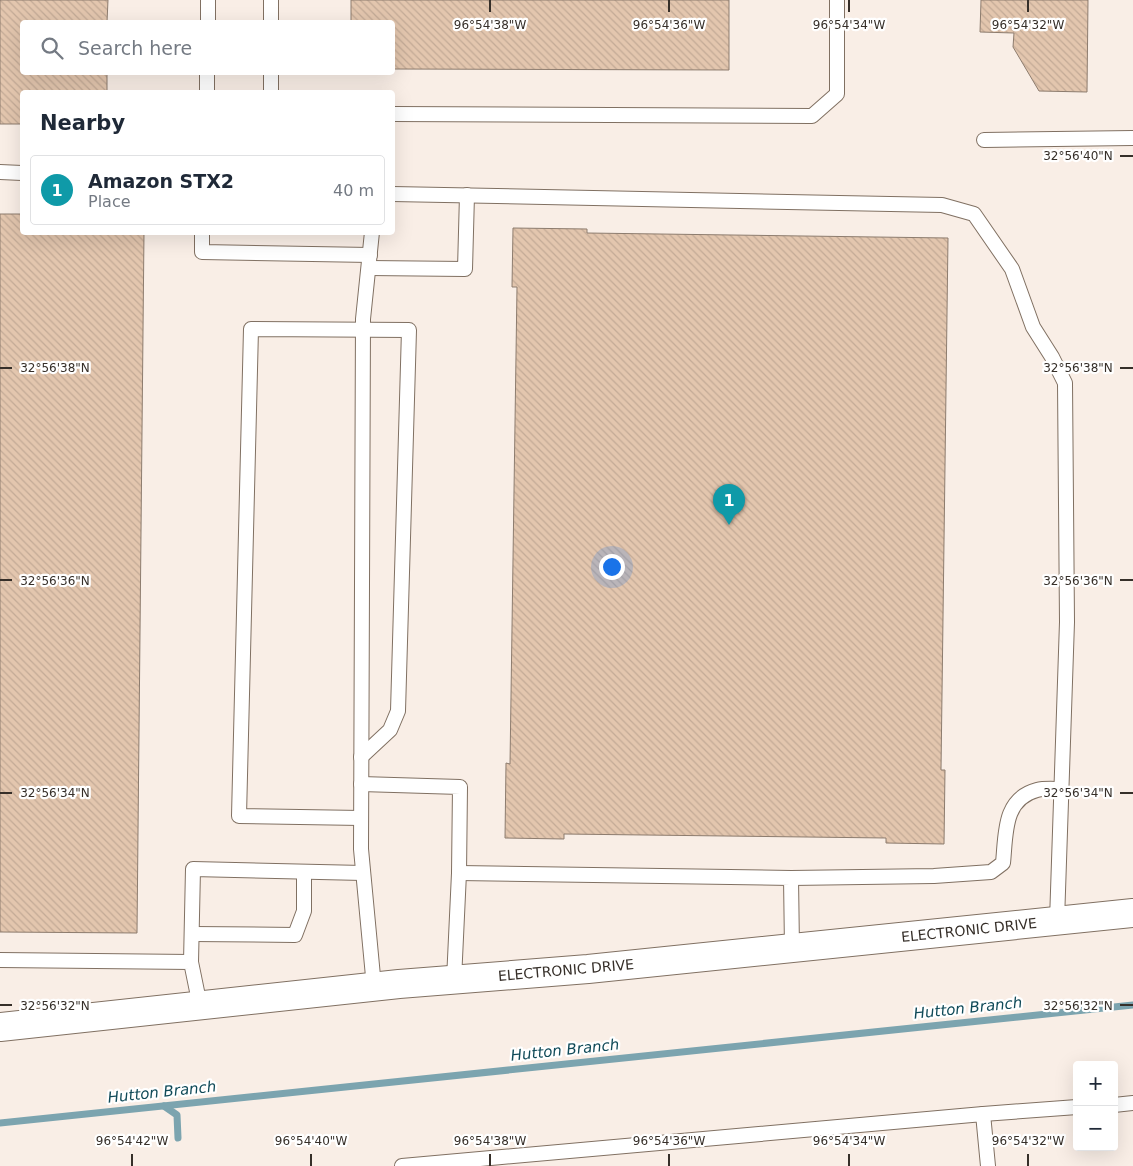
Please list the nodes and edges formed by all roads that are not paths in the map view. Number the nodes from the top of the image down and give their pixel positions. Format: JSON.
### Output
{"nodes":[{"id":1,"x":208,"y":0,"type":"edge"},
{"id":2,"x":271,"y":0,"type":"edge"},
{"id":3,"x":837,"y":0,"type":"edge"},
{"id":4,"x":208,"y":20,"type":"edge"},
{"id":5,"x":271,"y":20,"type":"edge"},
{"id":6,"x":208,"y":75,"type":"edge"},
{"id":7,"x":271,"y":75,"type":"edge"},
{"id":8,"x":207,"y":90,"type":"edge"},
{"id":9,"x":271,"y":90,"type":"edge"},
{"id":10,"x":395,"y":114,"type":"edge"},
{"id":11,"x":1133,"y":138,"type":"edge"},
{"id":12,"x":984,"y":140,"type":"dead end"},
{"id":13,"x":0,"y":172,"type":"edge"},
{"id":14,"x":20,"y":173,"type":"edge"},
{"id":15,"x":395,"y":194,"type":"edge"},
{"id":16,"x":467,"y":196,"type":"junction"},
{"id":17,"x":202,"y":235,"type":"edge"},
{"id":18,"x":372,"y":235,"type":"edge"},
{"id":19,"x":369,"y":261,"type":"junction"},
{"id":20,"x":363,"y":329,"type":"junction"},
{"id":21,"x":362,"y":757,"type":"junction"},
{"id":22,"x":362,"y":784,"type":"junction"},
{"id":23,"x":1061,"y":789,"type":"junction"},
{"id":24,"x":360,"y":818,"type":"junction"},
{"id":25,"x":304,"y":872,"type":"junction"},
{"id":26,"x":363,"y":873,"type":"junction"},
{"id":27,"x":459,"y":873,"type":"junction"},
{"id":28,"x":791,"y":878,"type":"junction"},
{"id":29,"x":1133,"y":913,"type":"edge"},
{"id":30,"x":1057,"y":921,"type":"junction"},
{"id":31,"x":192,"y":934,"type":"junction"},
{"id":32,"x":792,"y":948,"type":"junction"},
{"id":33,"x":0,"y":960,"type":"edge"},
{"id":34,"x":191,"y":962,"type":"junction"},
{"id":35,"x":454,"y":980,"type":"junction"},
{"id":36,"x":374,"y":987,"type":"junction"},
{"id":37,"x":200,"y":1006,"type":"junction"},
{"id":38,"x":0,"y":1027,"type":"edge"},
{"id":39,"x":1133,"y":1103,"type":"edge"},
{"id":40,"x":1118,"y":1105,"type":"edge"},
{"id":41,"x":1073,"y":1107,"type":"edge"},
{"id":42,"x":983,"y":1114,"type":"junction"},
{"id":43,"x":402,"y":1166,"type":"edge"},
{"id":44,"x":988,"y":1166,"type":"edge"}],
"edges":[{"from":1,"to":4,"type":"lane"},
{"from":2,"to":5,"type":"lane"},
{"from":3,"to":10,"type":"lane"},
{"from":6,"to":8,"type":"lane"},
{"from":7,"to":9,"type":"lane"},
{"from":11,"to":12,"type":"lane"},
{"from":13,"to":14,"type":"lane"},
{"from":15,"to":16,"type":"lane"},
{"from":16,"to":19,"type":"lane"},
{"from":16,"to":23,"type":"lane"},
{"from":17,"to":19,"type":"lane"},
{"from":18,"to":19,"type":"lane"},
{"from":19,"to":20,"type":"lane"},
{"from":20,"to":21,"type":"lane"},
{"from":20,"to":21,"type":"lane"},
{"from":20,"to":24,"type":"lane"},
{"from":21,"to":22,"type":"lane"},
{"from":22,"to":24,"type":"lane"},
{"from":22,"to":27,"type":"lane"},
{"from":23,"to":28,"type":"lane"},
{"from":23,"to":30,"type":"lane"},
{"from":24,"to":26,"type":"lane"},
{"from":25,"to":26,"type":"lane"},
{"from":25,"to":31,"type":"lane"},
{"from":25,"to":31,"type":"lane"},
{"from":26,"to":36,"type":"lane"},
{"from":27,"to":28,"type":"lane"},
{"from":27,"to":35,"type":"lane"},
{"from":28,"to":32,"type":"lane"},
{"from":29,"to":30,"type":"street","name":"ELECTRONIC DRIVE"},
{"from":30,"to":32,"type":"street","name":"ELECTRONIC DRIVE"},
{"from":31,"to":34,"type":"lane"},
{"from":32,"to":35,"type":"street","name":"ELECTRONIC DRIVE"},
{"from":33,"to":34,"type":"lane"},
{"from":34,"to":37,"type":"lane"},
{"from":35,"to":36,"type":"street","name":"ELECTRONIC DRIVE"},
{"from":36,"to":37,"type":"street","name":"ELECTRONIC DRIVE"},
{"from":37,"to":38,"type":"street","name":"ELECTRONIC DRIVE"},
{"from":39,"to":40,"type":"lane"},
{"from":41,"to":42,"type":"lane"},
{"from":42,"to":43,"type":"lane"},
{"from":42,"to":44,"type":"lane"}]}
